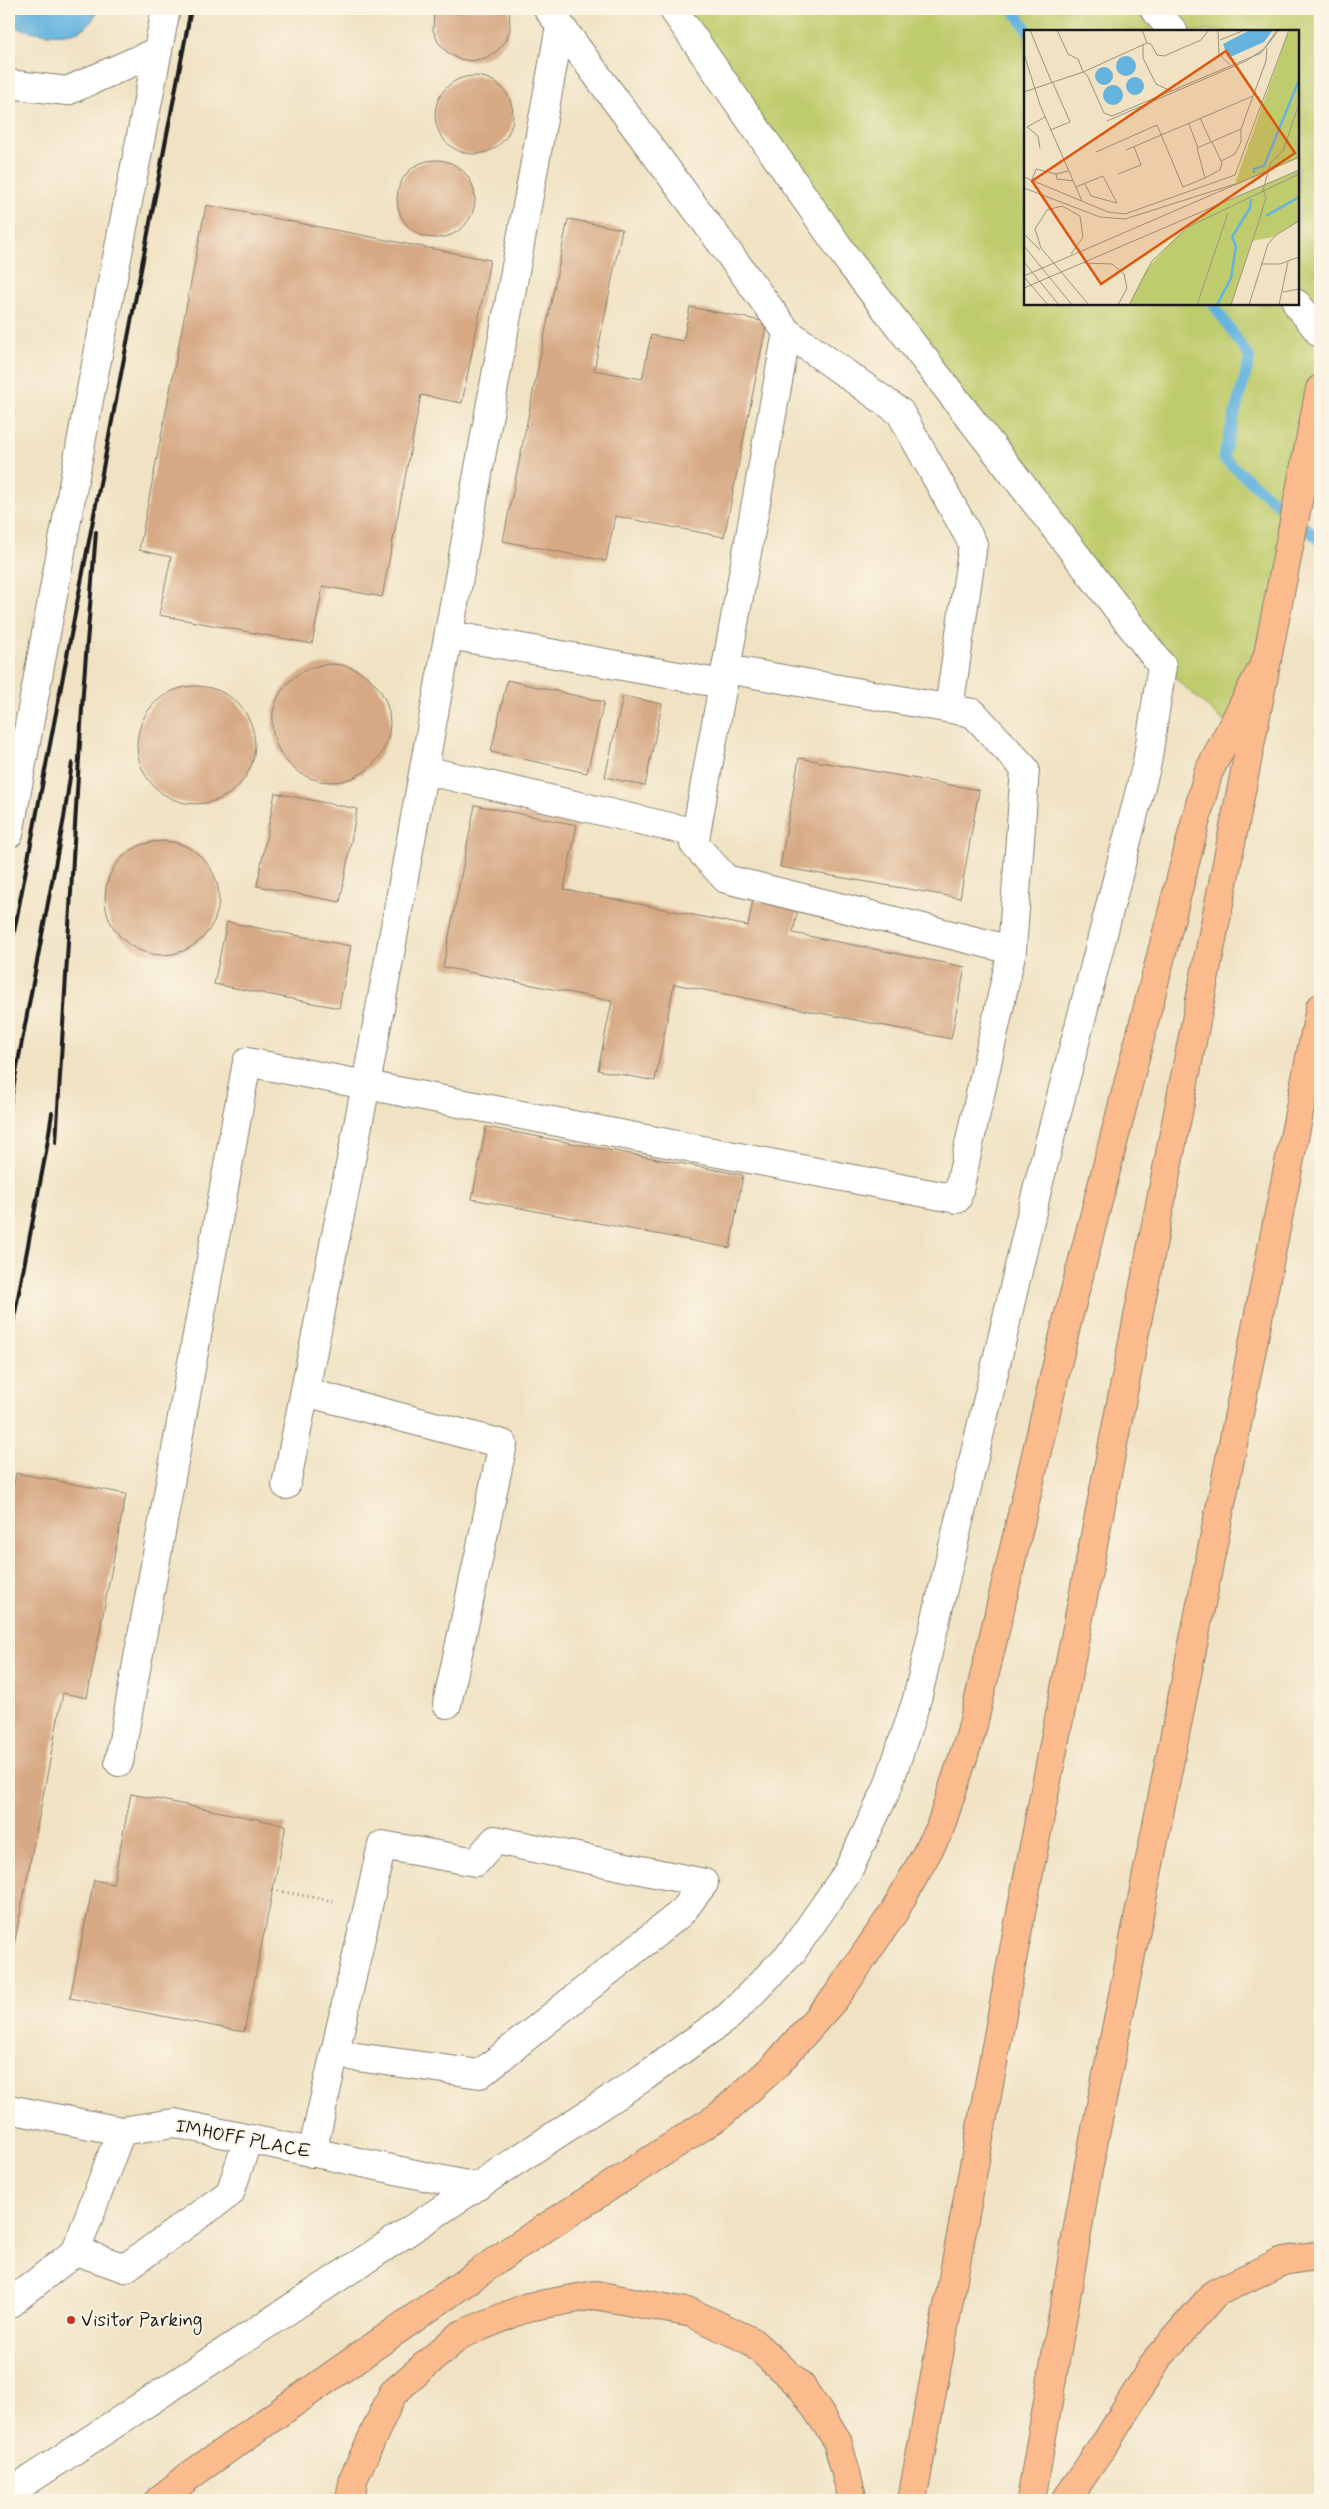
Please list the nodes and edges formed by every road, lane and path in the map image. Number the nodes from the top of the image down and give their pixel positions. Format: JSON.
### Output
{"nodes":[{"id":1,"x":166,"y":9,"type":"edge"},
{"id":2,"x":673,"y":9,"type":"edge"},
{"id":3,"x":1154,"y":9,"type":"edge"},
{"id":4,"x":554,"y":17,"type":"edge"},
{"id":5,"x":1172,"y":30,"type":"edge"},
{"id":6,"x":158,"y":51,"type":"junction"},
{"id":7,"x":9,"y":84,"type":"edge"},
{"id":8,"x":1298,"y":305,"type":"edge"},
{"id":9,"x":787,"y":332,"type":"junction"},
{"id":10,"x":1320,"y":333,"type":"edge"},
{"id":11,"x":1320,"y":389,"type":"edge"},
{"id":12,"x":449,"y":635,"type":"junction"},
{"id":13,"x":1267,"y":659,"type":"junction"},
{"id":14,"x":724,"y":676,"type":"junction"},
{"id":15,"x":949,"y":708,"type":"junction"},
{"id":16,"x":19,"y":734,"type":"edge"},
{"id":17,"x":424,"y":770,"type":"junction"},
{"id":18,"x":696,"y":833,"type":"junction"},
{"id":19,"x":9,"y":834,"type":"edge"},
{"id":20,"x":1012,"y":950,"type":"junction"},
{"id":21,"x":1320,"y":1008,"type":"edge"},
{"id":22,"x":366,"y":1085,"type":"junction"},
{"id":23,"x":305,"y":1392,"type":"junction"},
{"id":24,"x":286,"y":1485,"type":"dead end"},
{"id":25,"x":447,"y":1704,"type":"dead end"},
{"id":26,"x":119,"y":1762,"type":"dead end"},
{"id":27,"x":273,"y":1890,"type":"dead end"},
{"id":28,"x":368,"y":1908,"type":"junction"},
{"id":29,"x":335,"y":2054,"type":"junction"},
{"id":30,"x":9,"y":2109,"type":"edge"},
{"id":31,"x":121,"y":2131,"type":"junction"},
{"id":32,"x":248,"y":2139,"type":"junction"},
{"id":33,"x":312,"y":2153,"type":"junction"},
{"id":34,"x":476,"y":2188,"type":"junction"},
{"id":35,"x":76,"y":2251,"type":"junction"},
{"id":36,"x":1320,"y":2255,"type":"edge"},
{"id":37,"x":9,"y":2304,"type":"edge"},
{"id":38,"x":9,"y":2493,"type":"edge"},
{"id":39,"x":159,"y":2500,"type":"edge"},
{"id":40,"x":350,"y":2500,"type":"edge"},
{"id":41,"x":853,"y":2500,"type":"edge"},
{"id":42,"x":912,"y":2500,"type":"edge"},
{"id":43,"x":1031,"y":2500,"type":"edge"},
{"id":44,"x":1066,"y":2500,"type":"edge"}],
"edges":[{"from":1,"to":6,"type":"street"},
{"from":2,"to":34,"type":"street"},
{"from":3,"to":5,"type":"street"},
{"from":4,"to":9,"type":"street"},
{"from":4,"to":12,"type":"street"},
{"from":6,"to":7,"type":"street"},
{"from":6,"to":16,"type":"street"},
{"from":8,"to":10,"type":"street"},
{"from":9,"to":14,"type":"street"},
{"from":9,"to":15,"type":"street"},
{"from":11,"to":13,"type":"highway"},
{"from":12,"to":14,"type":"street"},
{"from":12,"to":17,"type":"street"},
{"from":13,"to":39,"type":"highway"},
{"from":13,"to":42,"type":"highway"},
{"from":14,"to":15,"type":"street"},
{"from":14,"to":18,"type":"street"},
{"from":15,"to":20,"type":"street"},
{"from":16,"to":19,"type":"street"},
{"from":17,"to":18,"type":"street"},
{"from":17,"to":22,"type":"street"},
{"from":18,"to":20,"type":"street"},
{"from":20,"to":22,"type":"street"},
{"from":21,"to":43,"type":"highway"},
{"from":22,"to":23,"type":"street"},
{"from":22,"to":26,"type":"street"},
{"from":23,"to":24,"type":"street"},
{"from":23,"to":25,"type":"street"},
{"from":27,"to":28,"type":"path"},
{"from":28,"to":29,"type":"street"},
{"from":28,"to":29,"type":"street"},
{"from":29,"to":33,"type":"street"},
{"from":30,"to":31,"type":"street","name":"IMHOFF PLACE"},
{"from":31,"to":32,"type":"street","name":"IMHOFF PLACE"},
{"from":31,"to":35,"type":"street"},
{"from":32,"to":33,"type":"street","name":"IMHOFF PLACE"},
{"from":32,"to":35,"type":"street"},
{"from":33,"to":34,"type":"street","name":"IMHOFF PLACE"},
{"from":34,"to":38,"type":"street"},
{"from":35,"to":37,"type":"street"},
{"from":36,"to":44,"type":"highway"},
{"from":40,"to":41,"type":"highway"}]}
